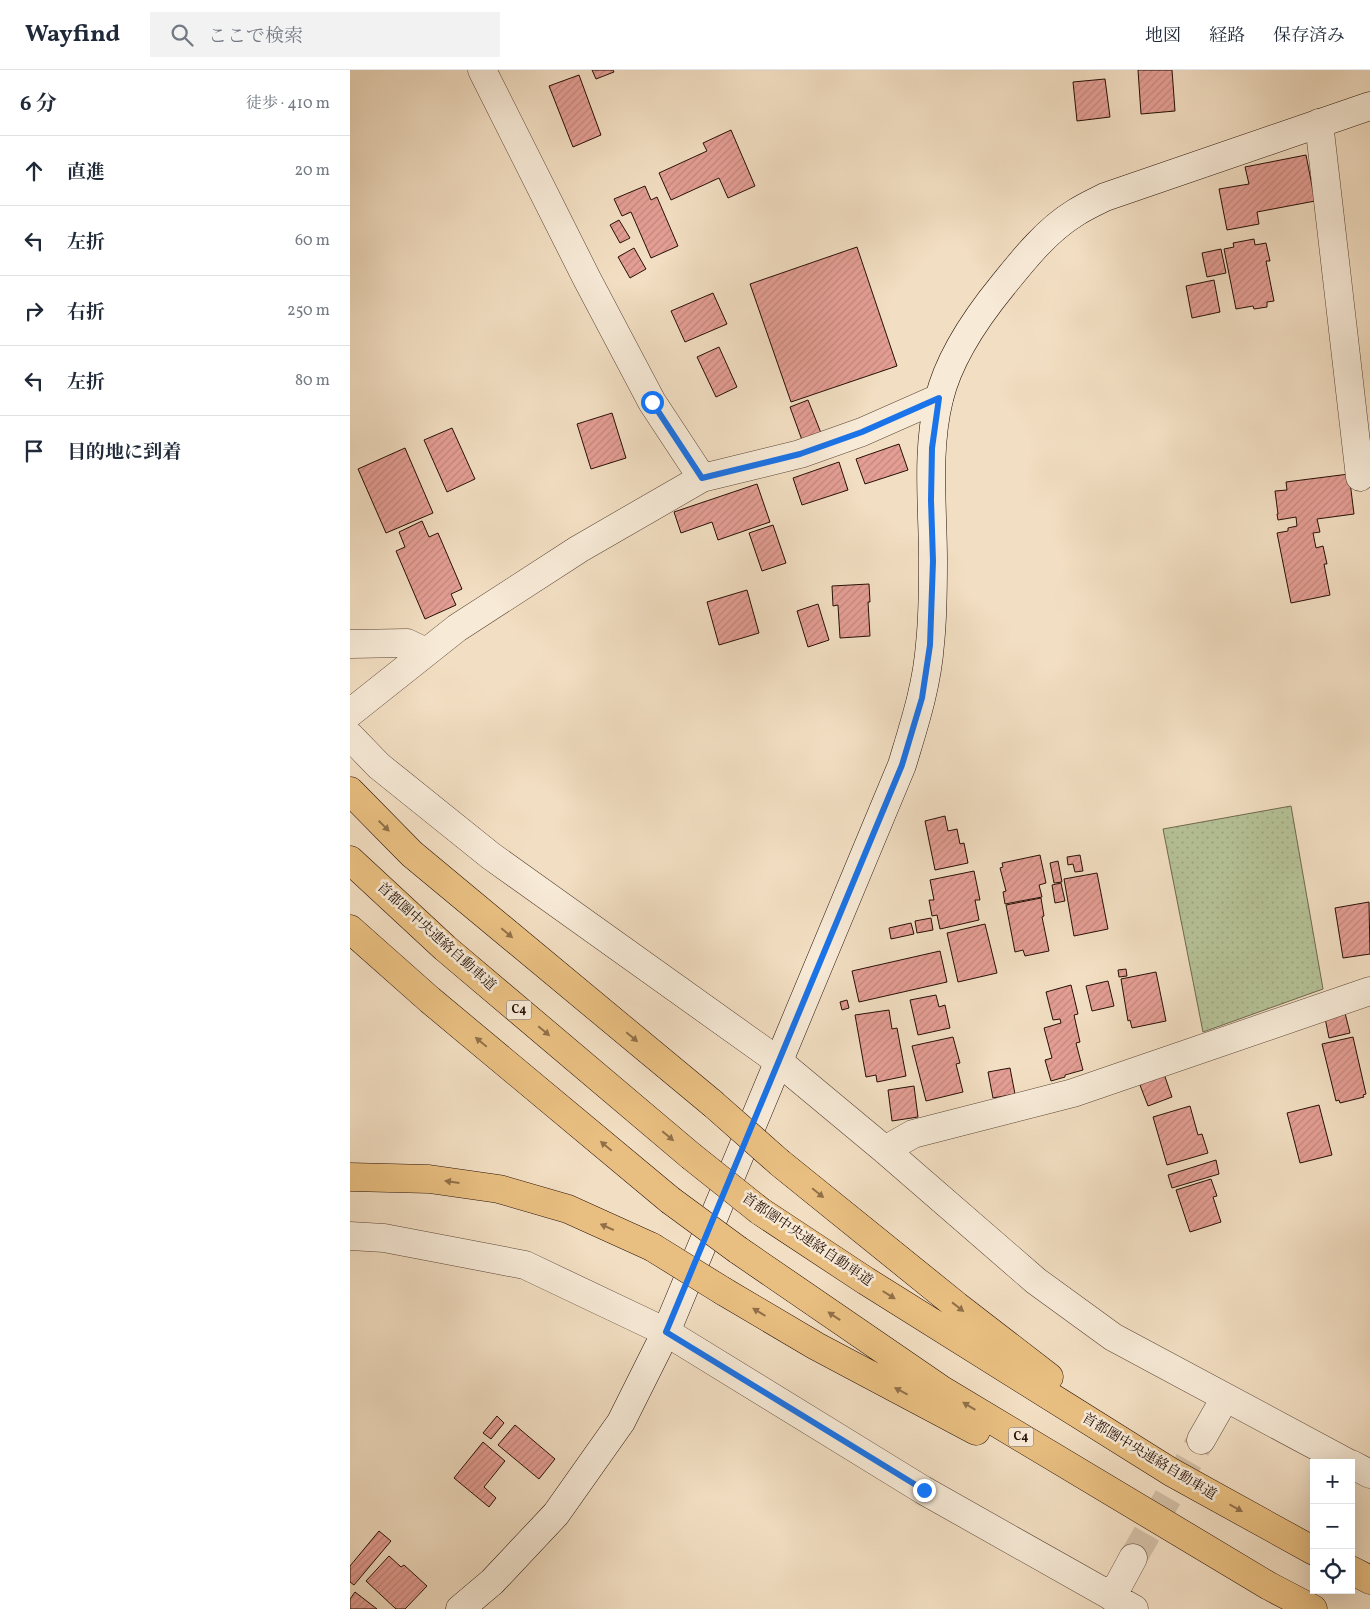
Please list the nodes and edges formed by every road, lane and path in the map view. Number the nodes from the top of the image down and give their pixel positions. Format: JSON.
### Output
{"nodes":[{"id":1,"x":482,"y":70,"type":"edge"},
{"id":2,"x":1370,"y":106,"type":"edge"},
{"id":3,"x":1319,"y":123,"type":"junction"},
{"id":4,"x":939,"y":398,"type":"junction"},
{"id":5,"x":1360,"y":477,"type":"dead end"},
{"id":6,"x":702,"y":478,"type":"junction"},
{"id":7,"x":350,"y":644,"type":"edge"},
{"id":8,"x":426,"y":652,"type":"junction"},
{"id":9,"x":350,"y":713,"type":"edge"},
{"id":10,"x":350,"y":736,"type":"edge"},
{"id":11,"x":350,"y":792,"type":"edge"},
{"id":12,"x":350,"y":860,"type":"edge"},
{"id":13,"x":350,"y":929,"type":"edge"},
{"id":14,"x":1370,"y":991,"type":"edge"},
{"id":15,"x":778,"y":1062,"type":"junction"},
{"id":16,"x":885,"y":1150,"type":"junction"},
{"id":17,"x":350,"y":1177,"type":"edge"},
{"id":18,"x":350,"y":1236,"type":"edge"},
{"id":19,"x":666,"y":1332,"type":"junction"},
{"id":20,"x":1225,"y":1398,"type":"junction"},
{"id":21,"x":1201,"y":1440,"type":"tunnel mouth"},
{"id":22,"x":1341,"y":1459,"type":"edge"},
{"id":23,"x":1355,"y":1466,"type":"edge"},
{"id":24,"x":1171,"y":1472,"type":"junction"},
{"id":25,"x":1370,"y":1474,"type":"edge"},
{"id":26,"x":1310,"y":1549,"type":"edge"},
{"id":27,"x":1133,"y":1558,"type":"tunnel mouth"},
{"id":28,"x":1355,"y":1572,"type":"edge"},
{"id":29,"x":1370,"y":1580,"type":"edge"},
{"id":30,"x":1269,"y":1586,"type":"junction"},
{"id":31,"x":1123,"y":1603,"type":"edge"},
{"id":32,"x":460,"y":1609,"type":"edge"},
{"id":33,"x":1313,"y":1609,"type":"edge"}],
"edges":[{"from":1,"to":6,"type":"street"},
{"from":2,"to":3,"type":"street"},
{"from":3,"to":4,"type":"street"},
{"from":3,"to":5,"type":"street"},
{"from":4,"to":6,"type":"street"},
{"from":4,"to":15,"type":"street"},
{"from":6,"to":8,"type":"street"},
{"from":7,"to":8,"type":"street"},
{"from":8,"to":9,"type":"street"},
{"from":10,"to":15,"type":"street"},
{"from":11,"to":24,"type":"highway","one_way":true,"bridge":true},
{"from":12,"to":24,"type":"highway","name":"首都圏中央連絡自動車道","number":"C4","one_way":true,"bridge":true},
{"from":30,"to":13,"type":"highway","number":"C4","one_way":true,"bridge":true},
{"from":14,"to":16,"type":"street"},
{"from":15,"to":16,"type":"street"},
{"from":15,"to":19,"type":"street"},
{"from":16,"to":20,"type":"street"},
{"from":30,"to":17,"type":"highway","one_way":true,"bridge":true},
{"from":18,"to":19,"type":"street"},
{"from":19,"to":31,"type":"street"},
{"from":19,"to":32,"type":"street"},
{"from":20,"to":21,"type":"street"},
{"from":20,"to":22,"type":"street"},
{"from":23,"to":25,"type":"street"},
{"from":24,"to":26,"type":"highway","name":"首都圏中央連絡自動車道","number":"C4","one_way":true},
{"from":27,"to":31,"type":"street"},
{"from":28,"to":29,"type":"highway"},
{"from":30,"to":33,"type":"highway","number":"C4"}]}
